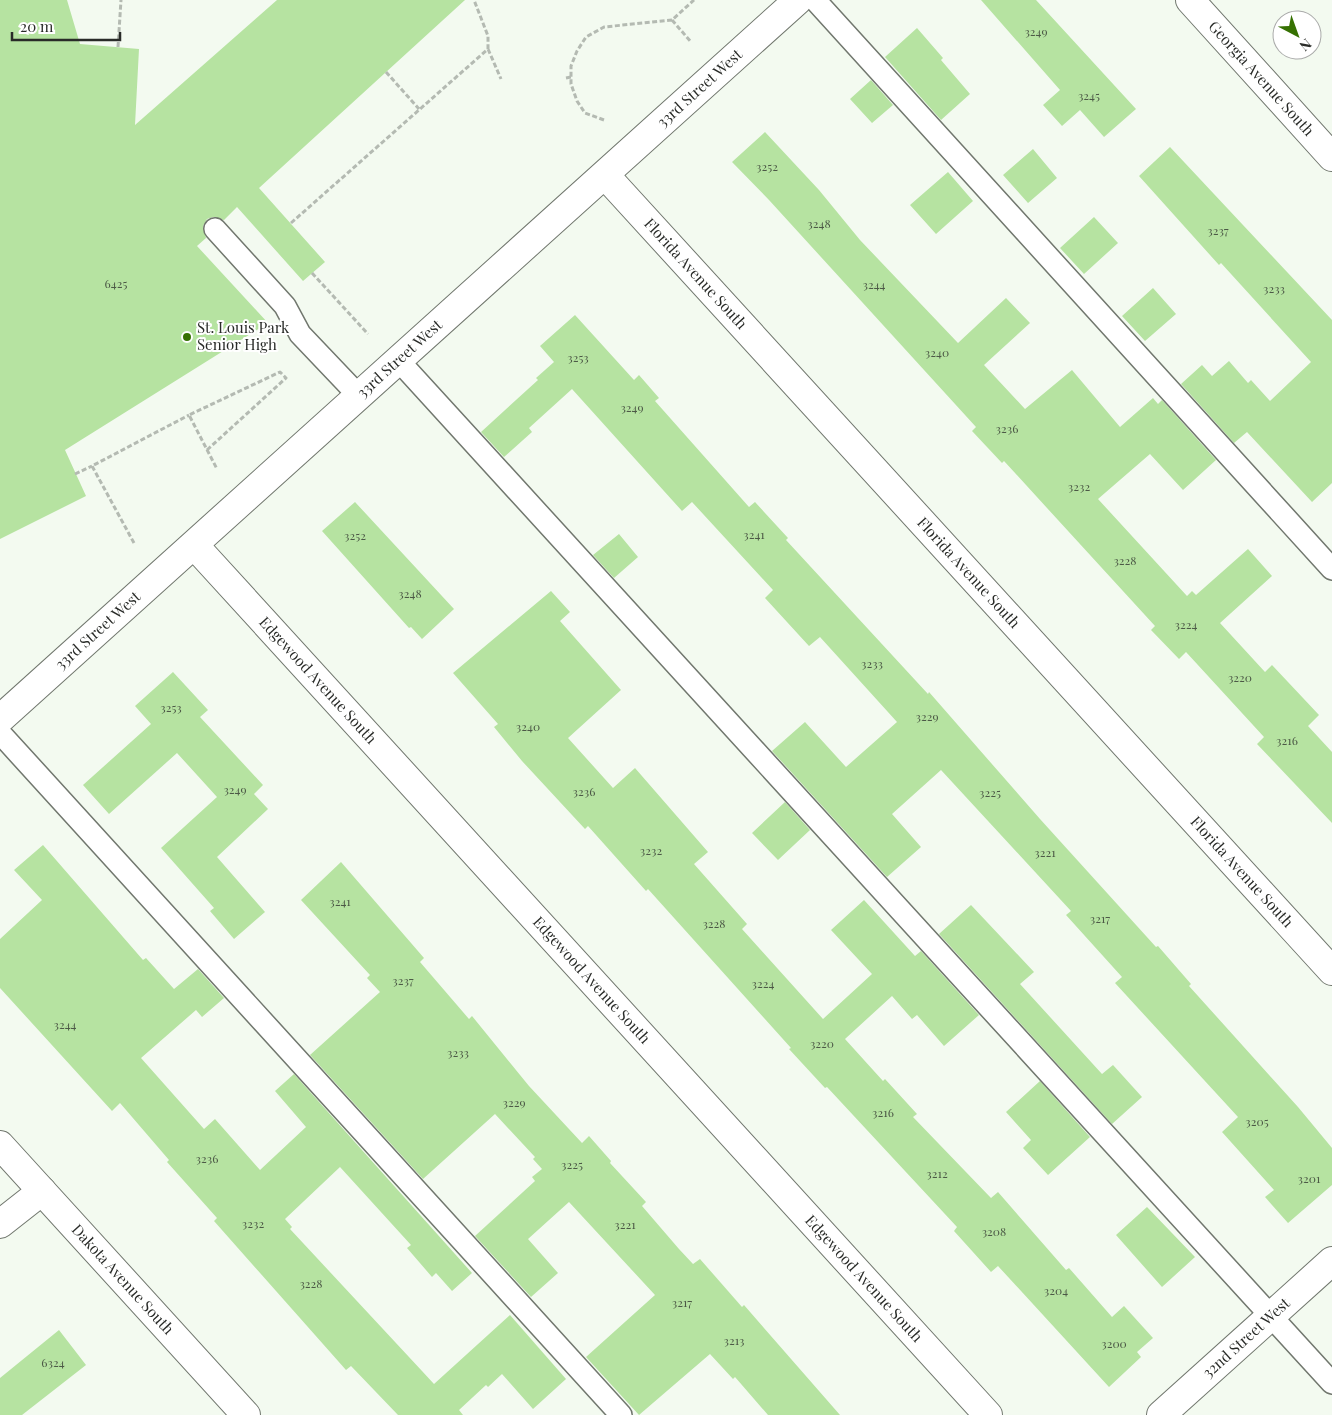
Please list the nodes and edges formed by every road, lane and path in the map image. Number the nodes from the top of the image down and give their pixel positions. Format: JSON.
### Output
{"nodes":[{"id":1,"x":121,"y":0,"type":"edge"},
{"id":2,"x":474,"y":0,"type":"edge"},
{"id":3,"x":694,"y":0,"type":"edge"},
{"id":4,"x":798,"y":0,"type":"edge"},
{"id":5,"x":815,"y":0,"type":"edge"},
{"id":6,"x":1190,"y":0,"type":"edge"},
{"id":7,"x":672,"y":20,"type":"junction"},
{"id":8,"x":691,"y":42,"type":"dead end"},
{"id":9,"x":118,"y":47,"type":"dead end"},
{"id":10,"x":488,"y":48,"type":"junction"},
{"id":11,"x":386,"y":72,"type":"dead end"},
{"id":12,"x":571,"y":77,"type":"junction"},
{"id":13,"x":501,"y":78,"type":"dead end"},
{"id":14,"x":566,"y":78,"type":"dead end"},
{"id":15,"x":419,"y":109,"type":"junction"},
{"id":16,"x":604,"y":120,"type":"dead end"},
{"id":17,"x":1332,"y":157,"type":"edge"},
{"id":18,"x":605,"y":175,"type":"junction"},
{"id":19,"x":290,"y":223,"type":"dead end"},
{"id":20,"x":215,"y":229,"type":"dead end"},
{"id":21,"x":312,"y":273,"type":"dead end"},
{"id":22,"x":368,"y":334,"type":"dead end"},
{"id":23,"x":398,"y":361,"type":"junction"},
{"id":24,"x":359,"y":396,"type":"junction"},
{"id":25,"x":189,"y":415,"type":"junction"},
{"id":26,"x":207,"y":450,"type":"junction"},
{"id":27,"x":92,"y":466,"type":"junction"},
{"id":28,"x":216,"y":468,"type":"dead end"},
{"id":29,"x":75,"y":474,"type":"dead end"},
{"id":30,"x":134,"y":543,"type":"dead end"},
{"id":31,"x":195,"y":546,"type":"junction"},
{"id":32,"x":1332,"y":569,"type":"edge"},
{"id":33,"x":0,"y":719,"type":"edge"},
{"id":34,"x":0,"y":733,"type":"edge"},
{"id":35,"x":1332,"y":971,"type":"edge"},
{"id":36,"x":0,"y":1145,"type":"edge"},
{"id":37,"x":42,"y":1191,"type":"junction"},
{"id":38,"x":0,"y":1224,"type":"edge"},
{"id":39,"x":1332,"y":1261,"type":"edge"},
{"id":40,"x":1270,"y":1316,"type":"junction"},
{"id":41,"x":1332,"y":1383,"type":"edge"},
{"id":42,"x":246,"y":1415,"type":"edge"},
{"id":43,"x":621,"y":1415,"type":"edge"},
{"id":44,"x":988,"y":1415,"type":"edge"},
{"id":45,"x":1161,"y":1415,"type":"edge"}],
"edges":[{"from":1,"to":9,"type":"path"},
{"from":2,"to":10,"type":"path"},
{"from":3,"to":7,"type":"path"},
{"from":4,"to":18,"type":"street","name":"33rd Street West"},
{"from":5,"to":32,"type":"lane"},
{"from":6,"to":17,"type":"street","name":"Georgia Avenue South"},
{"from":7,"to":8,"type":"path"},
{"from":7,"to":12,"type":"path"},
{"from":10,"to":13,"type":"path"},
{"from":10,"to":15,"type":"path"},
{"from":11,"to":15,"type":"path"},
{"from":12,"to":14,"type":"path"},
{"from":12,"to":16,"type":"path"},
{"from":15,"to":19,"type":"path"},
{"from":18,"to":23,"type":"street","name":"33rd Street West"},
{"from":18,"to":35,"type":"street","name":"Florida Avenue South"},
{"from":20,"to":24,"type":"lane"},
{"from":21,"to":22,"type":"path"},
{"from":23,"to":24,"type":"street","name":"33rd Street West"},
{"from":23,"to":40,"type":"lane"},
{"from":24,"to":31,"type":"street","name":"33rd Street West"},
{"from":25,"to":26,"type":"path"},
{"from":25,"to":26,"type":"path"},
{"from":25,"to":27,"type":"path"},
{"from":26,"to":28,"type":"path"},
{"from":27,"to":29,"type":"path"},
{"from":27,"to":30,"type":"path"},
{"from":31,"to":33,"type":"street","name":"33rd Street West"},
{"from":31,"to":44,"type":"street","name":"Edgewood Avenue South"},
{"from":34,"to":43,"type":"lane"},
{"from":36,"to":37,"type":"street","name":"Dakota Avenue South"},
{"from":37,"to":38,"type":"street"},
{"from":37,"to":42,"type":"street","name":"Dakota Avenue South"},
{"from":39,"to":40,"type":"street","name":"32nd Street West"},
{"from":40,"to":41,"type":"lane"},
{"from":40,"to":45,"type":"street","name":"32nd Street West"}]}
